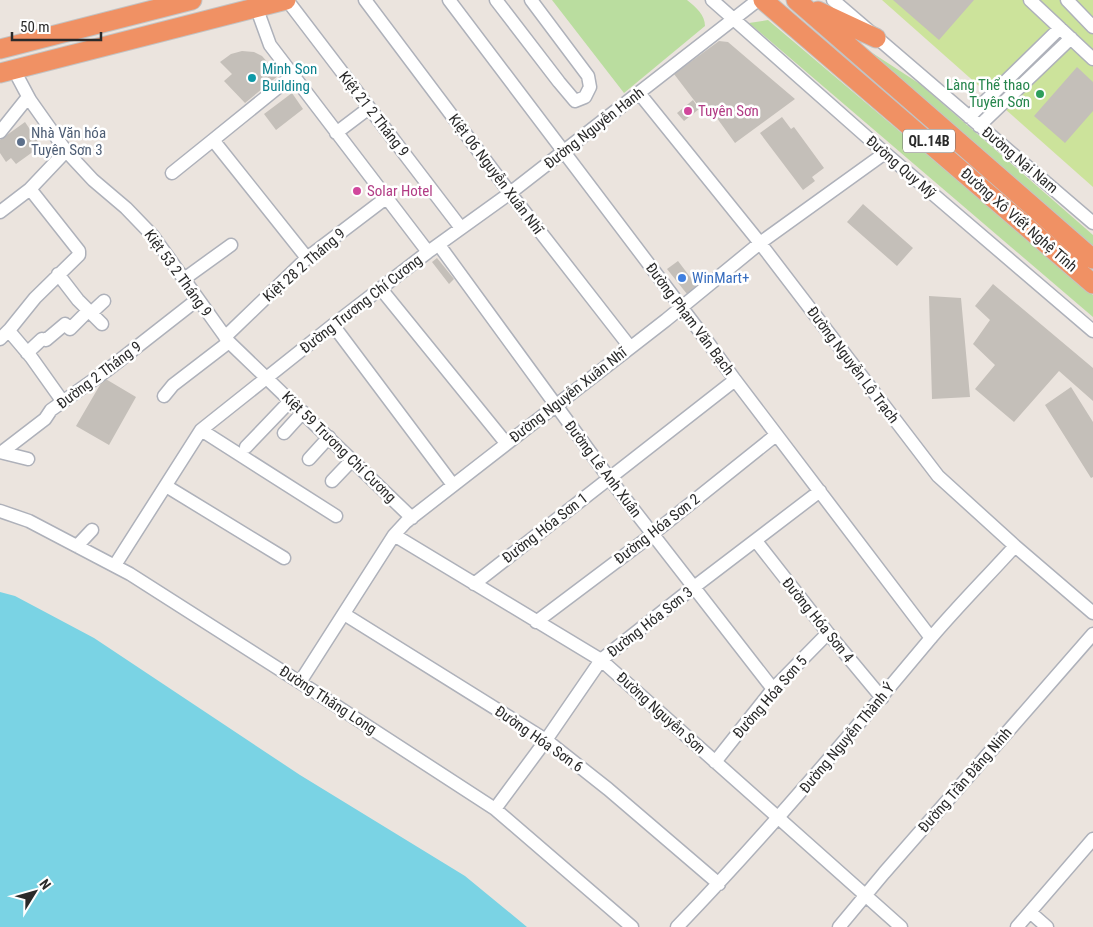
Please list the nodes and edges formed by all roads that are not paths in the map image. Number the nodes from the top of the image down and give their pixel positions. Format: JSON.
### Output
{"nodes":[{"id":1,"x":192,"y":0,"type":"edge"},
{"id":2,"x":286,"y":0,"type":"edge"},
{"id":3,"x":365,"y":0,"type":"edge"},
{"id":4,"x":449,"y":0,"type":"edge"},
{"id":5,"x":496,"y":0,"type":"edge"},
{"id":6,"x":531,"y":0,"type":"edge"},
{"id":7,"x":712,"y":0,"type":"edge"},
{"id":8,"x":758,"y":0,"type":"edge"},
{"id":9,"x":763,"y":0,"type":"edge"},
{"id":10,"x":832,"y":0,"type":"edge"},
{"id":11,"x":1030,"y":0,"type":"edge"},
{"id":12,"x":1067,"y":0,"type":"edge"},
{"id":13,"x":797,"y":1,"type":"edge"},
{"id":14,"x":255,"y":4,"type":"edge"},
{"id":15,"x":734,"y":20,"type":"junction"},
{"id":16,"x":1093,"y":27,"type":"edge"},
{"id":17,"x":1060,"y":28,"type":"junction"},
{"id":18,"x":876,"y":38,"type":"junction"},
{"id":19,"x":1071,"y":38,"type":"junction"},
{"id":20,"x":0,"y":50,"type":"edge"},
{"id":21,"x":1093,"y":58,"type":"edge"},
{"id":22,"x":7,"y":71,"type":"edge"},
{"id":23,"x":292,"y":76,"type":"junction"},
{"id":24,"x":639,"y":93,"type":"junction"},
{"id":25,"x":28,"y":98,"type":"junction"},
{"id":26,"x":369,"y":108,"type":"junction"},
{"id":27,"x":969,"y":117,"type":"junction"},
{"id":28,"x":979,"y":126,"type":"junction"},
{"id":29,"x":0,"y":132,"type":"edge"},
{"id":30,"x":336,"y":133,"type":"junction"},
{"id":31,"x":213,"y":140,"type":"junction"},
{"id":32,"x":66,"y":151,"type":"junction"},
{"id":33,"x":564,"y":152,"type":"junction"},
{"id":34,"x":884,"y":153,"type":"junction"},
{"id":35,"x":172,"y":173,"type":"dead end"},
{"id":36,"x":30,"y":190,"type":"junction"},
{"id":37,"x":510,"y":193,"type":"junction"},
{"id":38,"x":386,"y":198,"type":"junction"},
{"id":39,"x":0,"y":212,"type":"edge"},
{"id":40,"x":1093,"y":223,"type":"edge"},
{"id":41,"x":462,"y":228,"type":"junction"},
{"id":42,"x":760,"y":243,"type":"junction"},
{"id":43,"x":231,"y":245,"type":"dead end"},
{"id":44,"x":433,"y":248,"type":"junction"},
{"id":45,"x":307,"y":258,"type":"junction"},
{"id":46,"x":1093,"y":259,"type":"edge"},
{"id":47,"x":58,"y":274,"type":"junction"},
{"id":48,"x":184,"y":280,"type":"junction"},
{"id":49,"x":1093,"y":284,"type":"edge"},
{"id":50,"x":381,"y":288,"type":"junction"},
{"id":51,"x":198,"y":299,"type":"junction"},
{"id":52,"x":104,"y":301,"type":"dead end"},
{"id":53,"x":682,"y":307,"type":"junction"},
{"id":54,"x":90,"y":311,"type":"junction"},
{"id":55,"x":102,"y":324,"type":"dead end"},
{"id":56,"x":333,"y":325,"type":"junction"},
{"id":57,"x":1093,"y":331,"type":"edge"},
{"id":58,"x":4,"y":335,"type":"edge"},
{"id":59,"x":227,"y":339,"type":"junction"},
{"id":60,"x":630,"y":347,"type":"junction"},
{"id":61,"x":27,"y":353,"type":"junction"},
{"id":62,"x":267,"y":377,"type":"junction"},
{"id":63,"x":735,"y":380,"type":"junction"},
{"id":64,"x":164,"y":396,"type":"dead end"},
{"id":65,"x":290,"y":400,"type":"junction"},
{"id":66,"x":63,"y":402,"type":"junction"},
{"id":67,"x":555,"y":405,"type":"junction"},
{"id":68,"x":303,"y":412,"type":"junction"},
{"id":69,"x":200,"y":430,"type":"junction"},
{"id":70,"x":284,"y":433,"type":"dead end"},
{"id":71,"x":776,"y":435,"type":"junction"},
{"id":72,"x":329,"y":437,"type":"junction"},
{"id":73,"x":506,"y":443,"type":"junction"},
{"id":74,"x":246,"y":447,"type":"dead end"},
{"id":75,"x":1,"y":452,"type":"edge"},
{"id":76,"x":28,"y":459,"type":"dead end"},
{"id":77,"x":308,"y":459,"type":"dead end"},
{"id":78,"x":352,"y":460,"type":"junction"},
{"id":79,"x":610,"y":478,"type":"junction"},
{"id":80,"x":332,"y":481,"type":"dead end"},
{"id":81,"x":453,"y":485,"type":"junction"},
{"id":82,"x":166,"y":486,"type":"junction"},
{"id":83,"x":820,"y":491,"type":"junction"},
{"id":84,"x":0,"y":511,"type":"edge"},
{"id":85,"x":336,"y":516,"type":"dead end"},
{"id":86,"x":412,"y":518,"type":"junction"},
{"id":87,"x":92,"y":530,"type":"dead end"},
{"id":88,"x":653,"y":534,"type":"junction"},
{"id":89,"x":394,"y":535,"type":"junction"},
{"id":90,"x":756,"y":541,"type":"junction"},
{"id":91,"x":77,"y":546,"type":"junction"},
{"id":92,"x":1015,"y":546,"type":"junction"},
{"id":93,"x":284,"y":558,"type":"dead end"},
{"id":94,"x":115,"y":566,"type":"junction"},
{"id":95,"x":474,"y":584,"type":"junction"},
{"id":96,"x":694,"y":587,"type":"junction"},
{"id":97,"x":1093,"y":613,"type":"edge"},
{"id":98,"x":344,"y":614,"type":"junction"},
{"id":99,"x":536,"y":622,"type":"junction"},
{"id":100,"x":828,"y":633,"type":"junction"},
{"id":101,"x":1093,"y":634,"type":"edge"},
{"id":102,"x":931,"y":638,"type":"junction"},
{"id":103,"x":601,"y":660,"type":"junction"},
{"id":104,"x":300,"y":682,"type":"junction"},
{"id":105,"x":773,"y":689,"type":"junction"},
{"id":106,"x":882,"y":698,"type":"junction"},
{"id":107,"x":546,"y":740,"type":"junction"},
{"id":108,"x":715,"y":762,"type":"junction"},
{"id":109,"x":495,"y":809,"type":"junction"},
{"id":110,"x":778,"y":818,"type":"junction"},
{"id":111,"x":1092,"y":843,"type":"edge"},
{"id":112,"x":719,"y":884,"type":"junction"},
{"id":113,"x":866,"y":895,"type":"junction"},
{"id":114,"x":1030,"y":912,"type":"junction"},
{"id":115,"x":632,"y":927,"type":"edge"},
{"id":116,"x":677,"y":927,"type":"edge"},
{"id":117,"x":839,"y":927,"type":"edge"},
{"id":118,"x":901,"y":927,"type":"edge"},
{"id":119,"x":1017,"y":927,"type":"edge"},
{"id":120,"x":1047,"y":927,"type":"edge"}],
"edges":[{"from":1,"to":20,"type":"highway"},
{"from":2,"to":14,"type":"highway"},
{"from":2,"to":26,"type":"street","name":"Kiệt 21 2 Tháng 9"},
{"from":3,"to":37,"type":"street","name":"Kiệt 06 Nguyễn Xuân Nhĩ"},
{"from":4,"to":33,"type":"street","name":"Đường Phạm Văn Bạch"},
{"from":5,"to":6,"type":"street"},
{"from":7,"to":15,"type":"street","name":"Đường Quy Mỹ"},
{"from":8,"to":15,"type":"street","name":"Đường Nguyễn Hanh"},
{"from":9,"to":49,"type":"highway","name":"Đường Xô Viết Nghệ Tĩnh","number":"QL.14B"},
{"from":10,"to":18,"type":"street","name":"Đường Nại Nam"},
{"from":11,"to":17,"type":"street"},
{"from":12,"to":16,"type":"street"},
{"from":13,"to":18,"type":"highway"},
{"from":13,"to":46,"type":"highway","name":"Đường Xô Viết Nghệ Tĩnh","number":"QL.14B"},
{"from":14,"to":22,"type":"highway"},
{"from":14,"to":23,"type":"street","name":"Đường Trương Chí Cương"},
{"from":15,"to":24,"type":"street","name":"Đường Nguyễn Hanh"},
{"from":15,"to":34,"type":"street","name":"Đường Quy Mỹ"},
{"from":17,"to":19,"type":"street"},
{"from":17,"to":27,"type":"street"},
{"from":18,"to":27,"type":"street","name":"Đường Nại Nam"},
{"from":19,"to":21,"type":"street"},
{"from":19,"to":28,"type":"street"},
{"from":22,"to":25,"type":"street","name":"Kiệt 53 2 Tháng 9"},
{"from":23,"to":30,"type":"street","name":"Đường Trương Chí Cương"},
{"from":23,"to":31,"type":"street"},
{"from":24,"to":33,"type":"street","name":"Đường Nguyễn Hanh"},
{"from":24,"to":42,"type":"street","name":"Đường Nguyễn Lộ Trạch"},
{"from":25,"to":29,"type":"street"},
{"from":25,"to":32,"type":"street","name":"Kiệt 53 2 Tháng 9"},
{"from":26,"to":30,"type":"street"},
{"from":26,"to":41,"type":"street","name":"Kiệt 21 2 Tháng 9"},
{"from":27,"to":28,"type":"street","name":"Đường Nại Nam"},
{"from":28,"to":40,"type":"street","name":"Đường Nại Nam"},
{"from":30,"to":38,"type":"street","name":"Đường Trương Chí Cương"},
{"from":31,"to":35,"type":"street"},
{"from":31,"to":45,"type":"street"},
{"from":32,"to":36,"type":"street"},
{"from":32,"to":48,"type":"street","name":"Kiệt 53 2 Tháng 9"},
{"from":33,"to":37,"type":"street","name":"Đường Nguyễn Hanh"},
{"from":33,"to":53,"type":"street","name":"Đường Phạm Văn Bạch"},
{"from":34,"to":42,"type":"street","name":"Đường Nguyễn Xuân Nhĩ"},
{"from":34,"to":57,"type":"street","name":"Đường Quy Mỹ"},
{"from":36,"to":39,"type":"street"},
{"from":36,"to":47,"type":"street"},
{"from":37,"to":41,"type":"street","name":"Đường Nguyễn Hanh"},
{"from":37,"to":60,"type":"street","name":"Kiệt 06 Nguyễn Xuân Nhĩ"},
{"from":38,"to":44,"type":"street","name":"Đường Trương Chí Cương"},
{"from":38,"to":45,"type":"street","name":"Kiệt 28 2 Tháng 9"},
{"from":41,"to":44,"type":"street","name":"Đường Nguyễn Hanh"},
{"from":42,"to":53,"type":"street","name":"Đường Nguyễn Xuân Nhĩ"},
{"from":42,"to":92,"type":"street","name":"Đường Nguyễn Lộ Trạch"},
{"from":43,"to":48,"type":"street"},
{"from":44,"to":50,"type":"street","name":"Đường Trương Chí Cương"},
{"from":44,"to":67,"type":"street","name":"Đường Lê Anh Xuân"},
{"from":45,"to":59,"type":"street","name":"Kiệt 28 2 Tháng 9"},
{"from":47,"to":54,"type":"street"},
{"from":47,"to":58,"type":"street"},
{"from":48,"to":51,"type":"street","name":"Kiệt 53 2 Tháng 9"},
{"from":50,"to":56,"type":"street","name":"Đường Trương Chí Cương"},
{"from":50,"to":73,"type":"street"},
{"from":51,"to":59,"type":"street","name":"Kiệt 53 2 Tháng 9"},
{"from":51,"to":66,"type":"street","name":"Đường 2 Tháng 9"},
{"from":52,"to":54,"type":"street"},
{"from":53,"to":60,"type":"street","name":"Đường Nguyễn Xuân Nhĩ"},
{"from":53,"to":63,"type":"street","name":"Đường Phạm Văn Bạch"},
{"from":54,"to":55,"type":"street"},
{"from":54,"to":61,"type":"street"},
{"from":56,"to":62,"type":"street","name":"Đường Trương Chí Cương"},
{"from":56,"to":81,"type":"street"},
{"from":58,"to":61,"type":"street"},
{"from":59,"to":62,"type":"street","name":"Kiệt 53 2 Tháng 9"},
{"from":59,"to":64,"type":"street","name":"Kiệt 28 2 Tháng 9"},
{"from":60,"to":67,"type":"street","name":"Đường Nguyễn Xuân Nhĩ"},
{"from":61,"to":66,"type":"street"},
{"from":62,"to":65,"type":"street","name":"Kiệt 59 Trương Chí Cương"},
{"from":62,"to":69,"type":"street","name":"Đường Trương Chí Cương"},
{"from":63,"to":71,"type":"street","name":"Đường Phạm Văn Bạch"},
{"from":63,"to":79,"type":"street","name":"Đường Hóa Sơn 1"},
{"from":65,"to":68,"type":"street","name":"Kiệt 59 Trương Chí Cương"},
{"from":65,"to":74,"type":"street"},
{"from":66,"to":75,"type":"street","name":"Đường 2 Tháng 9"},
{"from":67,"to":73,"type":"street","name":"Đường Nguyễn Xuân Nhĩ"},
{"from":67,"to":79,"type":"street","name":"Đường Lê Anh Xuân"},
{"from":68,"to":70,"type":"street"},
{"from":68,"to":72,"type":"street","name":"Kiệt 59 Trương Chí Cương"},
{"from":69,"to":82,"type":"street","name":"Đường Trương Chí Cương"},
{"from":69,"to":85,"type":"street"},
{"from":71,"to":83,"type":"street","name":"Đường Phạm Văn Bạch"},
{"from":71,"to":88,"type":"street","name":"Đường Hóa Sơn 2"},
{"from":72,"to":77,"type":"street"},
{"from":72,"to":78,"type":"street","name":"Kiệt 59 Trương Chí Cương"},
{"from":73,"to":81,"type":"street","name":"Đường Nguyễn Xuân Nhĩ"},
{"from":75,"to":76,"type":"street"},
{"from":78,"to":80,"type":"street"},
{"from":78,"to":86,"type":"street","name":"Kiệt 59 Trương Chí Cương"},
{"from":79,"to":88,"type":"street","name":"Đường Lê Anh Xuân"},
{"from":79,"to":95,"type":"street","name":"Đường Hóa Sơn 1"},
{"from":81,"to":86,"type":"street","name":"Đường Nguyễn Xuân Nhĩ"},
{"from":82,"to":93,"type":"street"},
{"from":82,"to":94,"type":"street","name":"Đường Trương Chí Cương"},
{"from":83,"to":90,"type":"street","name":"Đường Hóa Sơn 3"},
{"from":83,"to":102,"type":"street","name":"Đường Phạm Văn Bạch"},
{"from":84,"to":91,"type":"street","name":"Đường Thăng Long"},
{"from":86,"to":89,"type":"street","name":"Đường Nguyễn Xuân Nhĩ"},
{"from":87,"to":91,"type":"street"},
{"from":88,"to":96,"type":"street","name":"Đường Lê Anh Xuân"},
{"from":88,"to":99,"type":"street","name":"Đường Hóa Sơn 2"},
{"from":89,"to":95,"type":"street","name":"Đường Nguyễn Sơn"},
{"from":89,"to":98,"type":"street","name":"Đường Nguyễn Xuân Nhĩ"},
{"from":90,"to":96,"type":"street","name":"Đường Hóa Sơn 3"},
{"from":90,"to":100,"type":"street","name":"Đường Hóa Sơn 4"},
{"from":91,"to":94,"type":"street","name":"Đường Thăng Long"},
{"from":92,"to":97,"type":"street","name":"Đường Nguyễn Lộ Trạch"},
{"from":92,"to":102,"type":"street","name":"Đường Nguyễn Thành Ý"},
{"from":94,"to":104,"type":"street","name":"Đường Thăng Long"},
{"from":95,"to":99,"type":"street","name":"Đường Nguyễn Sơn"},
{"from":96,"to":103,"type":"street","name":"Đường Hóa Sơn 3"},
{"from":96,"to":105,"type":"street","name":"Đường Lê Anh Xuân"},
{"from":98,"to":104,"type":"street","name":"Đường Nguyễn Xuân Nhĩ"},
{"from":98,"to":107,"type":"street","name":"Đường Hóa Sơn 6"},
{"from":99,"to":103,"type":"street","name":"Đường Nguyễn Sơn"},
{"from":100,"to":105,"type":"street","name":"Đường Hóa Sơn 5"},
{"from":100,"to":106,"type":"street","name":"Đường Hóa Sơn 4"},
{"from":101,"to":113,"type":"street","name":"Đường Trần Đăng Ninh"},
{"from":102,"to":106,"type":"street","name":"Đường Nguyễn Thành Ý"},
{"from":103,"to":107,"type":"street","name":"Đường Hóa Sơn 3"},
{"from":103,"to":108,"type":"street","name":"Đường Nguyễn Sơn"},
{"from":104,"to":109,"type":"street","name":"Đường Thăng Long"},
{"from":105,"to":108,"type":"street","name":"Đường Hóa Sơn 5"},
{"from":106,"to":110,"type":"street","name":"Đường Nguyễn Thành Ý"},
{"from":107,"to":109,"type":"street","name":"Đường Hóa Sơn 3"},
{"from":107,"to":112,"type":"street","name":"Đường Hóa Sơn 6"},
{"from":108,"to":110,"type":"street","name":"Đường Nguyễn Sơn"},
{"from":109,"to":115,"type":"street","name":"Đường Thăng Long"},
{"from":110,"to":112,"type":"street","name":"Đường Nguyễn Thành Ý"},
{"from":110,"to":113,"type":"street","name":"Đường Nguyễn Sơn"},
{"from":111,"to":114,"type":"street"},
{"from":112,"to":116,"type":"street","name":"Đường Nguyễn Thành Ý"},
{"from":113,"to":117,"type":"street","name":"Đường Trần Đăng Ninh"},
{"from":113,"to":118,"type":"street","name":"Đường Nguyễn Sơn"},
{"from":114,"to":119,"type":"street"},
{"from":114,"to":120,"type":"street"}]}
